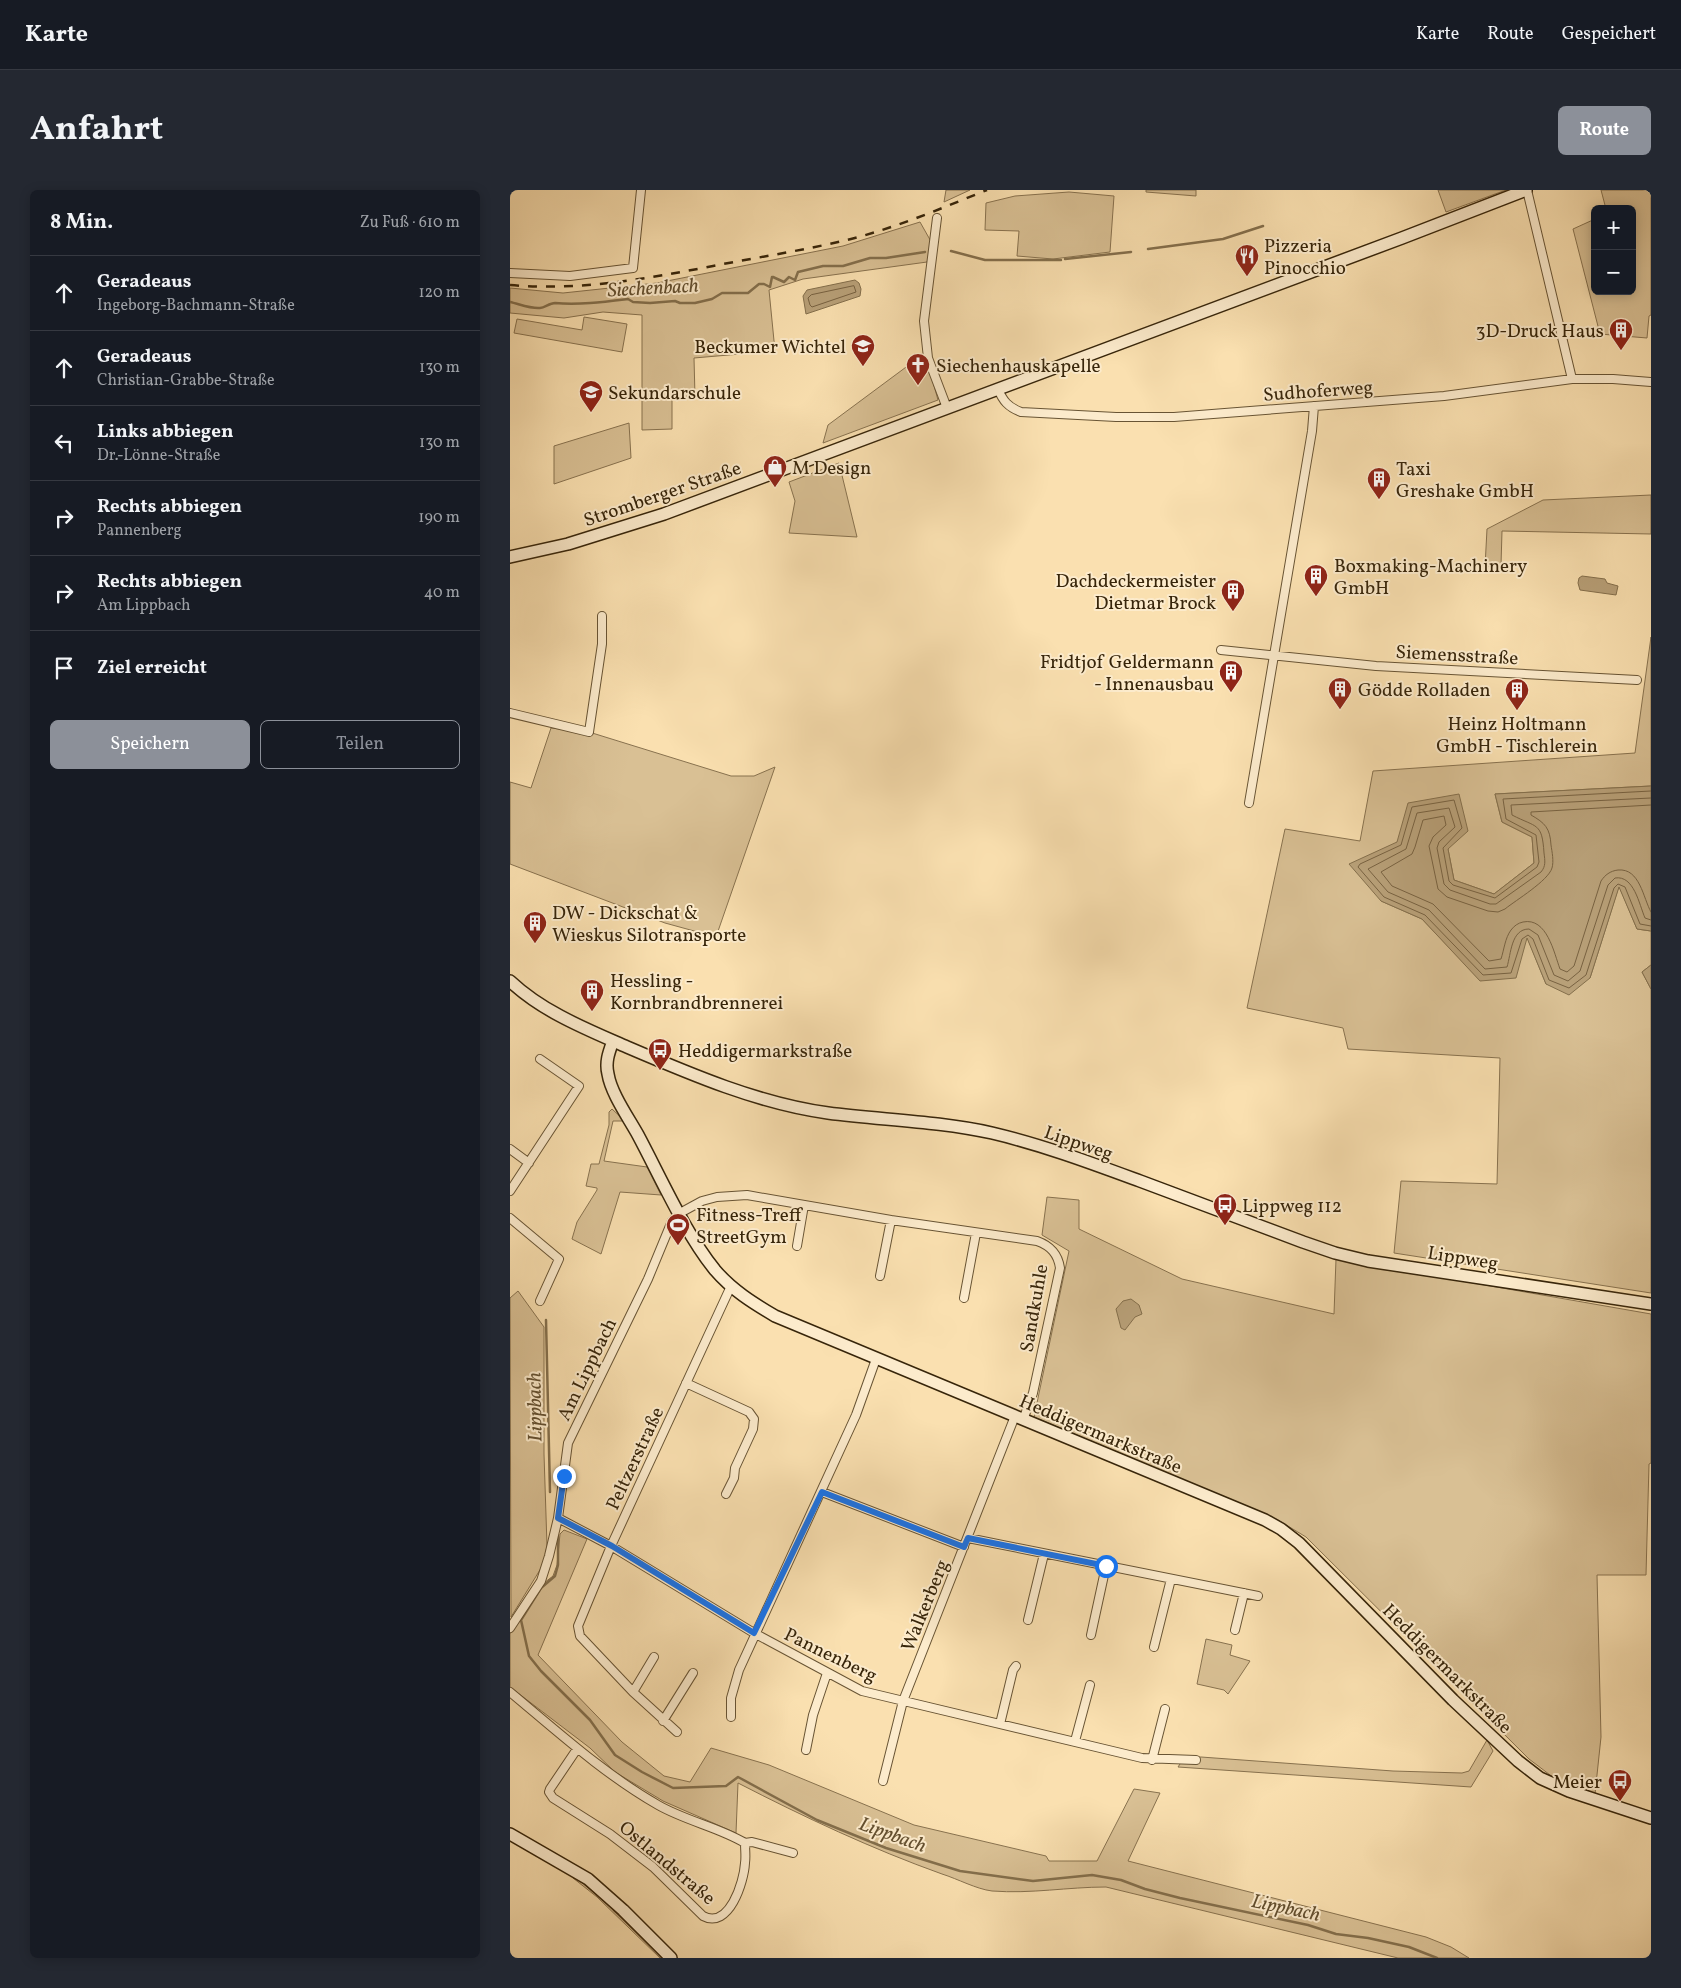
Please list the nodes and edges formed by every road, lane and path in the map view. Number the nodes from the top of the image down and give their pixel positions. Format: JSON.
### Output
{"nodes":[{"id":1,"x":641,"y":190,"type":"edge"},
{"id":2,"x":1526,"y":190,"type":"edge"},
{"id":3,"x":937,"y":218,"type":"dead end"},
{"id":4,"x":510,"y":273,"type":"edge"},
{"id":5,"x":1572,"y":379,"type":"junction"},
{"id":6,"x":1651,"y":382,"type":"edge"},
{"id":7,"x":998,"y":389,"type":"junction"},
{"id":8,"x":1314,"y":406,"type":"junction"},
{"id":9,"x":947,"y":408,"type":"junction"},
{"id":10,"x":510,"y":557,"type":"edge"},
{"id":11,"x":602,"y":616,"type":"dead end"},
{"id":12,"x":1221,"y":650,"type":"dead end"},
{"id":13,"x":1275,"y":656,"type":"junction"},
{"id":14,"x":1637,"y":680,"type":"dead end"},
{"id":15,"x":510,"y":713,"type":"edge"},
{"id":16,"x":1249,"y":803,"type":"dead end"},
{"id":17,"x":510,"y":981,"type":"edge"},
{"id":18,"x":614,"y":1041,"type":"junction"},
{"id":19,"x":540,"y":1059,"type":"dead end"},
{"id":20,"x":510,"y":1149,"type":"edge"},
{"id":21,"x":530,"y":1163,"type":"junction"},
{"id":22,"x":510,"y":1191,"type":"edge"},
{"id":23,"x":804,"y":1206,"type":"junction"},
{"id":24,"x":680,"y":1213,"type":"junction"},
{"id":25,"x":510,"y":1218,"type":"edge"},
{"id":26,"x":890,"y":1220,"type":"junction"},
{"id":27,"x":976,"y":1233,"type":"junction"},
{"id":28,"x":797,"y":1246,"type":"dead end"},
{"id":29,"x":880,"y":1276,"type":"dead end"},
{"id":30,"x":731,"y":1286,"type":"junction"},
{"id":31,"x":964,"y":1298,"type":"dead end"},
{"id":32,"x":540,"y":1301,"type":"dead end"},
{"id":33,"x":1651,"y":1304,"type":"edge"},
{"id":34,"x":876,"y":1360,"type":"junction"},
{"id":35,"x":686,"y":1383,"type":"junction"},
{"id":36,"x":1019,"y":1418,"type":"junction"},
{"id":37,"x":822,"y":1492,"type":"junction"},
{"id":38,"x":726,"y":1494,"type":"dead end"},
{"id":39,"x":558,"y":1518,"type":"junction"},
{"id":40,"x":968,"y":1538,"type":"junction"},
{"id":41,"x":612,"y":1546,"type":"junction"},
{"id":42,"x":964,"y":1547,"type":"junction"},
{"id":43,"x":1044,"y":1554,"type":"junction"},
{"id":44,"x":1106,"y":1566,"type":"junction"},
{"id":45,"x":1171,"y":1579,"type":"junction"},
{"id":46,"x":1244,"y":1593,"type":"junction"},
{"id":47,"x":1258,"y":1596,"type":"dead end"},
{"id":48,"x":1028,"y":1620,"type":"dead end"},
{"id":49,"x":510,"y":1628,"type":"edge"},
{"id":50,"x":1235,"y":1630,"type":"dead end"},
{"id":51,"x":754,"y":1633,"type":"junction"},
{"id":52,"x":1091,"y":1635,"type":"dead end"},
{"id":53,"x":1154,"y":1647,"type":"dead end"},
{"id":54,"x":654,"y":1657,"type":"dead end"},
{"id":55,"x":1016,"y":1666,"type":"dead end"},
{"id":56,"x":693,"y":1672,"type":"dead end"},
{"id":57,"x":827,"y":1673,"type":"junction"},
{"id":58,"x":1090,"y":1685,"type":"dead end"},
{"id":59,"x":510,"y":1692,"type":"edge"},
{"id":60,"x":633,"y":1692,"type":"junction"},
{"id":61,"x":903,"y":1701,"type":"junction"},
{"id":62,"x":1165,"y":1709,"type":"dead end"},
{"id":63,"x":731,"y":1717,"type":"dead end"},
{"id":64,"x":663,"y":1721,"type":"junction"},
{"id":65,"x":1000,"y":1724,"type":"junction"},
{"id":66,"x":677,"y":1732,"type":"dead end"},
{"id":67,"x":1075,"y":1741,"type":"junction"},
{"id":68,"x":577,"y":1749,"type":"junction"},
{"id":69,"x":806,"y":1750,"type":"dead end"},
{"id":70,"x":1152,"y":1760,"type":"junction"},
{"id":71,"x":1196,"y":1760,"type":"dead end"},
{"id":72,"x":883,"y":1781,"type":"dead end"},
{"id":73,"x":1651,"y":1818,"type":"edge"},
{"id":74,"x":510,"y":1834,"type":"edge"},
{"id":75,"x":745,"y":1844,"type":"junction"},
{"id":76,"x":793,"y":1852,"type":"dead end"},
{"id":77,"x":671,"y":1958,"type":"edge"}],
"edges":[{"from":1,"to":4,"type":"street"},
{"from":2,"to":5,"type":"street"},
{"from":2,"to":7,"type":"street","name":"Stromberger Straße"},
{"from":3,"to":9,"type":"street"},
{"from":5,"to":6,"type":"street","name":"Sudhoferweg"},
{"from":5,"to":8,"type":"street","name":"Sudhoferweg"},
{"from":7,"to":8,"type":"street","name":"Sudhoferweg"},
{"from":7,"to":9,"type":"street","name":"Stromberger Straße"},
{"from":8,"to":13,"type":"street"},
{"from":9,"to":10,"type":"street","name":"Stromberger Straße"},
{"from":11,"to":15,"type":"street"},
{"from":12,"to":13,"type":"street","name":"Siemensstraße"},
{"from":13,"to":14,"type":"street","name":"Siemensstraße"},
{"from":13,"to":16,"type":"street"},
{"from":17,"to":18,"type":"street","name":"Lippweg"},
{"from":18,"to":24,"type":"street","name":"Heddigermarkstraße"},
{"from":18,"to":33,"type":"street","name":"Lippweg"},
{"from":19,"to":21,"type":"street"},
{"from":20,"to":21,"type":"street"},
{"from":21,"to":22,"type":"street"},
{"from":23,"to":24,"type":"street","name":"Sandkuhle"},
{"from":23,"to":26,"type":"street","name":"Sandkuhle"},
{"from":23,"to":28,"type":"street"},
{"from":24,"to":30,"type":"street","name":"Heddigermarkstraße"},
{"from":24,"to":39,"type":"street","name":"Am Lippbach"},
{"from":25,"to":32,"type":"street"},
{"from":26,"to":27,"type":"street","name":"Sandkuhle"},
{"from":26,"to":29,"type":"street"},
{"from":27,"to":31,"type":"street"},
{"from":27,"to":36,"type":"street","name":"Sandkuhle"},
{"from":30,"to":34,"type":"street","name":"Heddigermarkstraße"},
{"from":30,"to":35,"type":"street","name":"Peltzerstraße"},
{"from":34,"to":36,"type":"street","name":"Heddigermarkstraße"},
{"from":34,"to":37,"type":"street"},
{"from":35,"to":38,"type":"street"},
{"from":35,"to":41,"type":"street","name":"Peltzerstraße"},
{"from":36,"to":40,"type":"street","name":"Walkerberg"},
{"from":36,"to":73,"type":"street","name":"Heddigermarkstraße"},
{"from":37,"to":42,"type":"street"},
{"from":37,"to":51,"type":"street"},
{"from":39,"to":41,"type":"street","name":"Pannenberg"},
{"from":39,"to":49,"type":"street","name":"Am Lippbach"},
{"from":40,"to":42,"type":"street","name":"Walkerberg"},
{"from":40,"to":43,"type":"street"},
{"from":41,"to":51,"type":"street","name":"Pannenberg"},
{"from":41,"to":60,"type":"street","name":"Peltzerstraße"},
{"from":42,"to":61,"type":"street","name":"Walkerberg"},
{"from":43,"to":44,"type":"street"},
{"from":43,"to":48,"type":"street"},
{"from":44,"to":45,"type":"street"},
{"from":44,"to":52,"type":"street"},
{"from":45,"to":46,"type":"street"},
{"from":45,"to":53,"type":"street"},
{"from":46,"to":47,"type":"street"},
{"from":46,"to":50,"type":"street"},
{"from":51,"to":57,"type":"street","name":"Pannenberg"},
{"from":51,"to":63,"type":"street"},
{"from":54,"to":60,"type":"street"},
{"from":55,"to":65,"type":"street"},
{"from":56,"to":64,"type":"street"},
{"from":57,"to":61,"type":"street","name":"Pannenberg"},
{"from":57,"to":69,"type":"street"},
{"from":58,"to":67,"type":"street"},
{"from":59,"to":68,"type":"street","name":"Ostlandstraße"},
{"from":60,"to":64,"type":"street","name":"Peltzerstraße"},
{"from":61,"to":65,"type":"street","name":"Pannenberg"},
{"from":61,"to":72,"type":"street","name":"Walkerberg"},
{"from":62,"to":70,"type":"street"},
{"from":64,"to":66,"type":"street","name":"Peltzerstraße"},
{"from":65,"to":67,"type":"street","name":"Pannenberg"},
{"from":67,"to":70,"type":"street","name":"Pannenberg"},
{"from":68,"to":75,"type":"street","name":"Ostlandstraße"},
{"from":68,"to":75,"type":"street","name":"Ostlandstraße"},
{"from":70,"to":71,"type":"street","name":"Pannenberg"},
{"from":74,"to":77,"type":"street"},
{"from":75,"to":76,"type":"street","name":"Ostlandstraße"}]}
